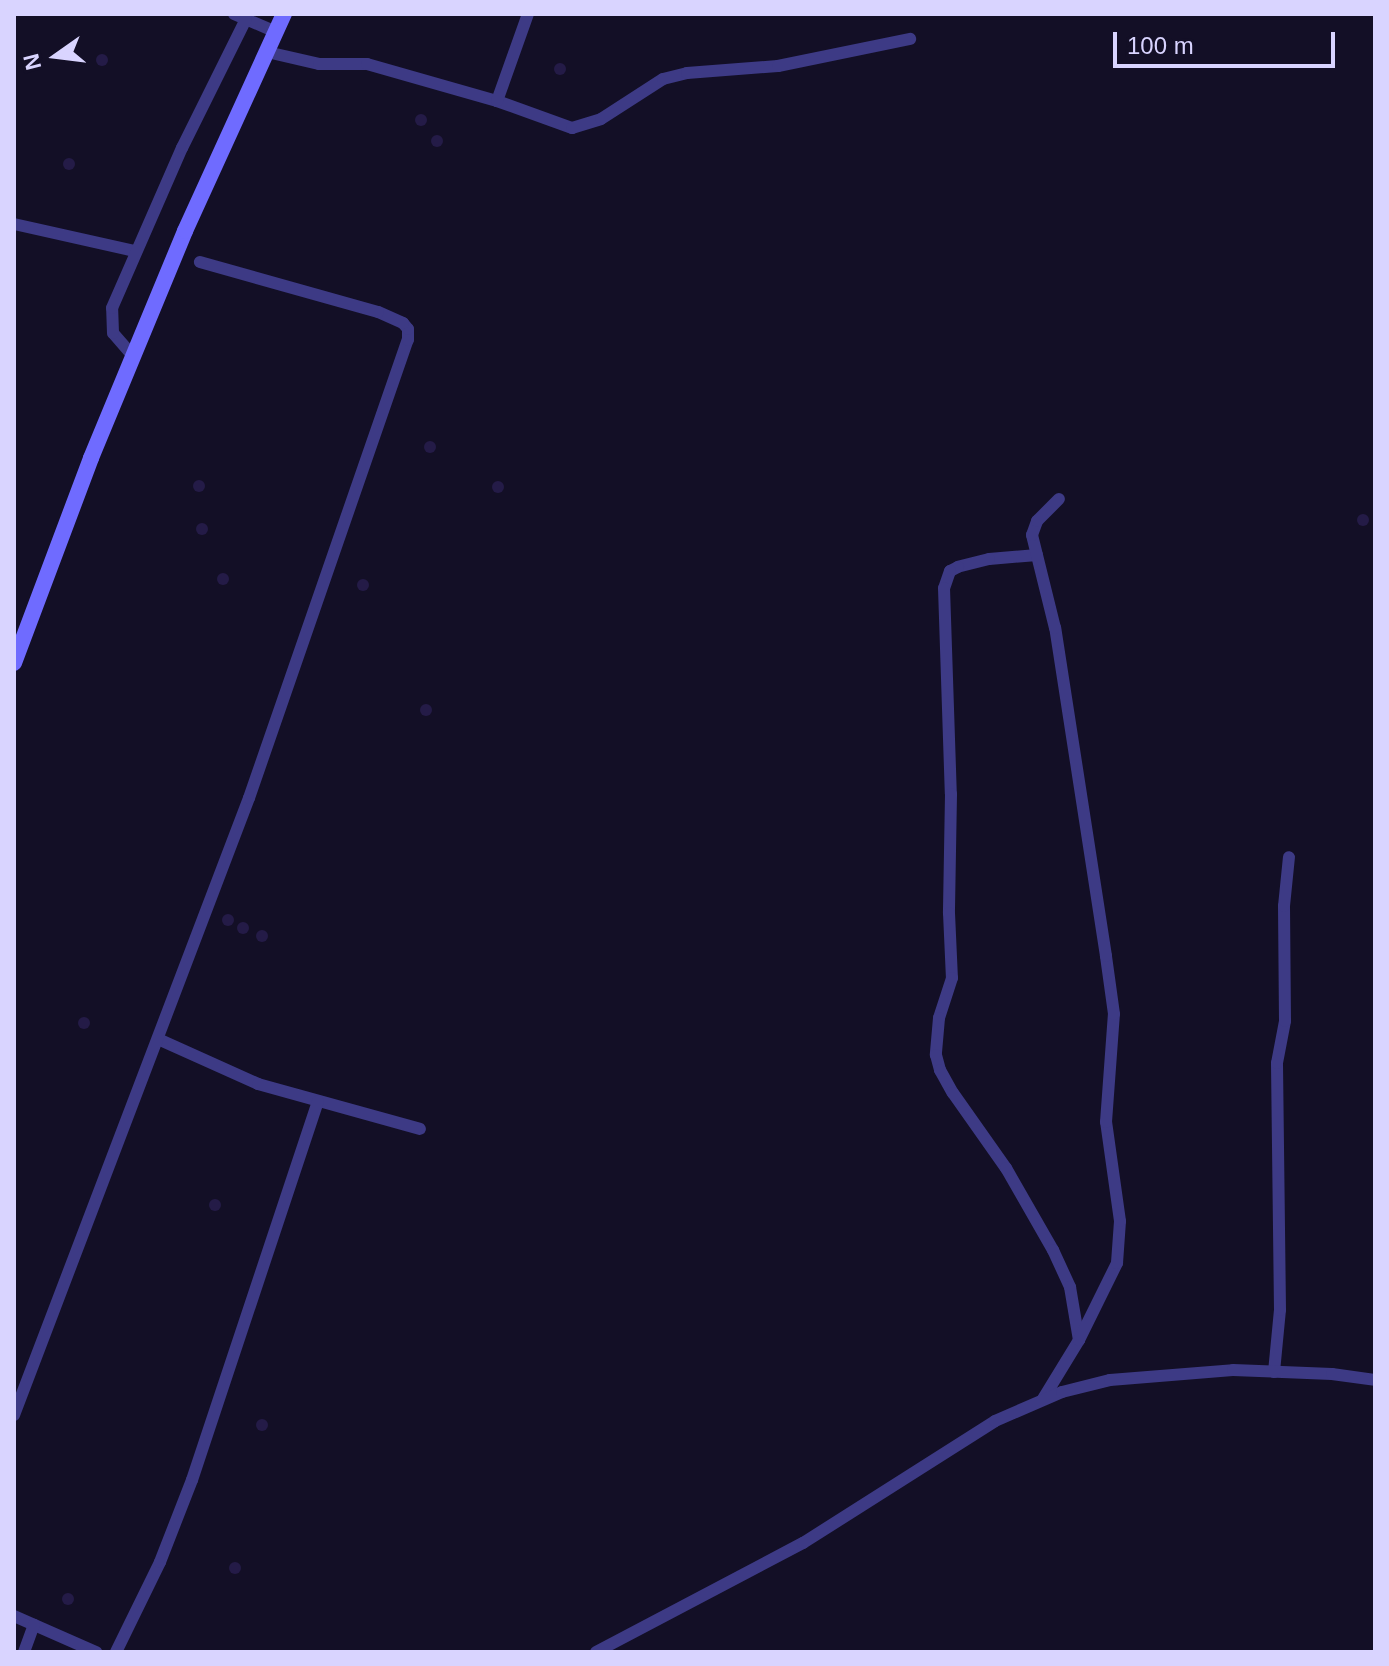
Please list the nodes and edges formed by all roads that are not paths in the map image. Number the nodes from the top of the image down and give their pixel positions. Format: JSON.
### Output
{"nodes":[{"id":1,"x":284,"y":14,"type":"edge"},
{"id":2,"x":528,"y":14,"type":"edge"},
{"id":3,"x":240,"y":16,"type":"edge"},
{"id":4,"x":276,"y":32,"type":"junction"},
{"id":5,"x":910,"y":39,"type":"dead end"},
{"id":6,"x":267,"y":52,"type":"junction"},
{"id":7,"x":497,"y":101,"type":"junction"},
{"id":8,"x":14,"y":224,"type":"edge"},
{"id":9,"x":135,"y":251,"type":"junction"},
{"id":10,"x":200,"y":262,"type":"dead end"},
{"id":11,"x":133,"y":356,"type":"junction"},
{"id":12,"x":1059,"y":499,"type":"dead end"},
{"id":13,"x":1037,"y":555,"type":"junction"},
{"id":14,"x":14,"y":663,"type":"edge"},
{"id":15,"x":1289,"y":857,"type":"dead end"},
{"id":16,"x":158,"y":1039,"type":"junction"},
{"id":17,"x":318,"y":1101,"type":"junction"},
{"id":18,"x":420,"y":1129,"type":"dead end"},
{"id":19,"x":1079,"y":1340,"type":"junction"},
{"id":20,"x":1274,"y":1372,"type":"junction"},
{"id":21,"x":1375,"y":1380,"type":"edge"},
{"id":22,"x":1043,"y":1399,"type":"junction"},
{"id":23,"x":14,"y":1415,"type":"edge"},
{"id":24,"x":14,"y":1616,"type":"edge"},
{"id":25,"x":34,"y":1625,"type":"junction"},
{"id":26,"x":24,"y":1652,"type":"edge"},
{"id":27,"x":96,"y":1652,"type":"edge"},
{"id":28,"x":116,"y":1652,"type":"edge"},
{"id":29,"x":596,"y":1652,"type":"edge"}],
"edges":[{"from":1,"to":4,"type":"street"},
{"from":2,"to":7,"type":"street"},
{"from":3,"to":4,"type":"street"},
{"from":3,"to":9,"type":"street"},
{"from":4,"to":6,"type":"street"},
{"from":5,"to":7,"type":"street"},
{"from":6,"to":7,"type":"street"},
{"from":6,"to":11,"type":"street"},
{"from":8,"to":9,"type":"street"},
{"from":9,"to":11,"type":"street"},
{"from":10,"to":16,"type":"street"},
{"from":11,"to":14,"type":"street"},
{"from":12,"to":13,"type":"street"},
{"from":13,"to":19,"type":"street"},
{"from":13,"to":19,"type":"street"},
{"from":15,"to":20,"type":"street"},
{"from":16,"to":17,"type":"street"},
{"from":16,"to":23,"type":"street"},
{"from":17,"to":18,"type":"street"},
{"from":17,"to":28,"type":"street"},
{"from":19,"to":22,"type":"street"},
{"from":20,"to":21,"type":"street"},
{"from":20,"to":22,"type":"street"},
{"from":22,"to":29,"type":"street"},
{"from":24,"to":25,"type":"street"},
{"from":25,"to":26,"type":"street"},
{"from":25,"to":27,"type":"street"}]}
